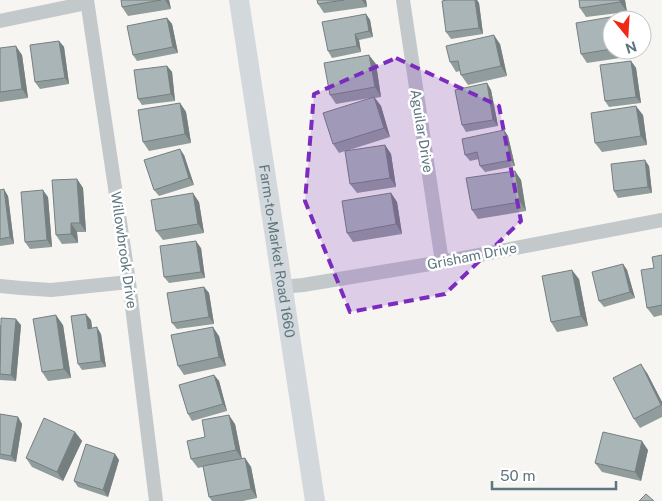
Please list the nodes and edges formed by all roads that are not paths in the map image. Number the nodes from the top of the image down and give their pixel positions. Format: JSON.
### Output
{"nodes":[{"id":1,"x":239,"y":0,"type":"edge"},
{"id":2,"x":402,"y":0,"type":"edge"},
{"id":3,"x":87,"y":2,"type":"edge"},
{"id":4,"x":0,"y":20,"type":"edge"},
{"id":5,"x":662,"y":220,"type":"edge"},
{"id":6,"x":442,"y":262,"type":"junction"},
{"id":7,"x":130,"y":282,"type":"junction"},
{"id":8,"x":0,"y":286,"type":"edge"},
{"id":9,"x":282,"y":287,"type":"junction"},
{"id":10,"x":156,"y":501,"type":"edge"},
{"id":11,"x":314,"y":501,"type":"edge"}],
"edges":[{"from":1,"to":9,"type":"main road","name":"Farm-to-Market Road 1660"},
{"from":2,"to":6,"type":"street","name":"Aguilar Drive"},
{"from":3,"to":4,"type":"street"},
{"from":3,"to":7,"type":"street","name":"Willowbrook Drive"},
{"from":5,"to":6,"type":"street","name":"Grisham Drive"},
{"from":6,"to":9,"type":"street","name":"Grisham Drive"},
{"from":7,"to":8,"type":"street"},
{"from":7,"to":10,"type":"street","name":"Willowbrook Drive"},
{"from":9,"to":11,"type":"main road","name":"Farm-to-Market Road 1660"}]}
